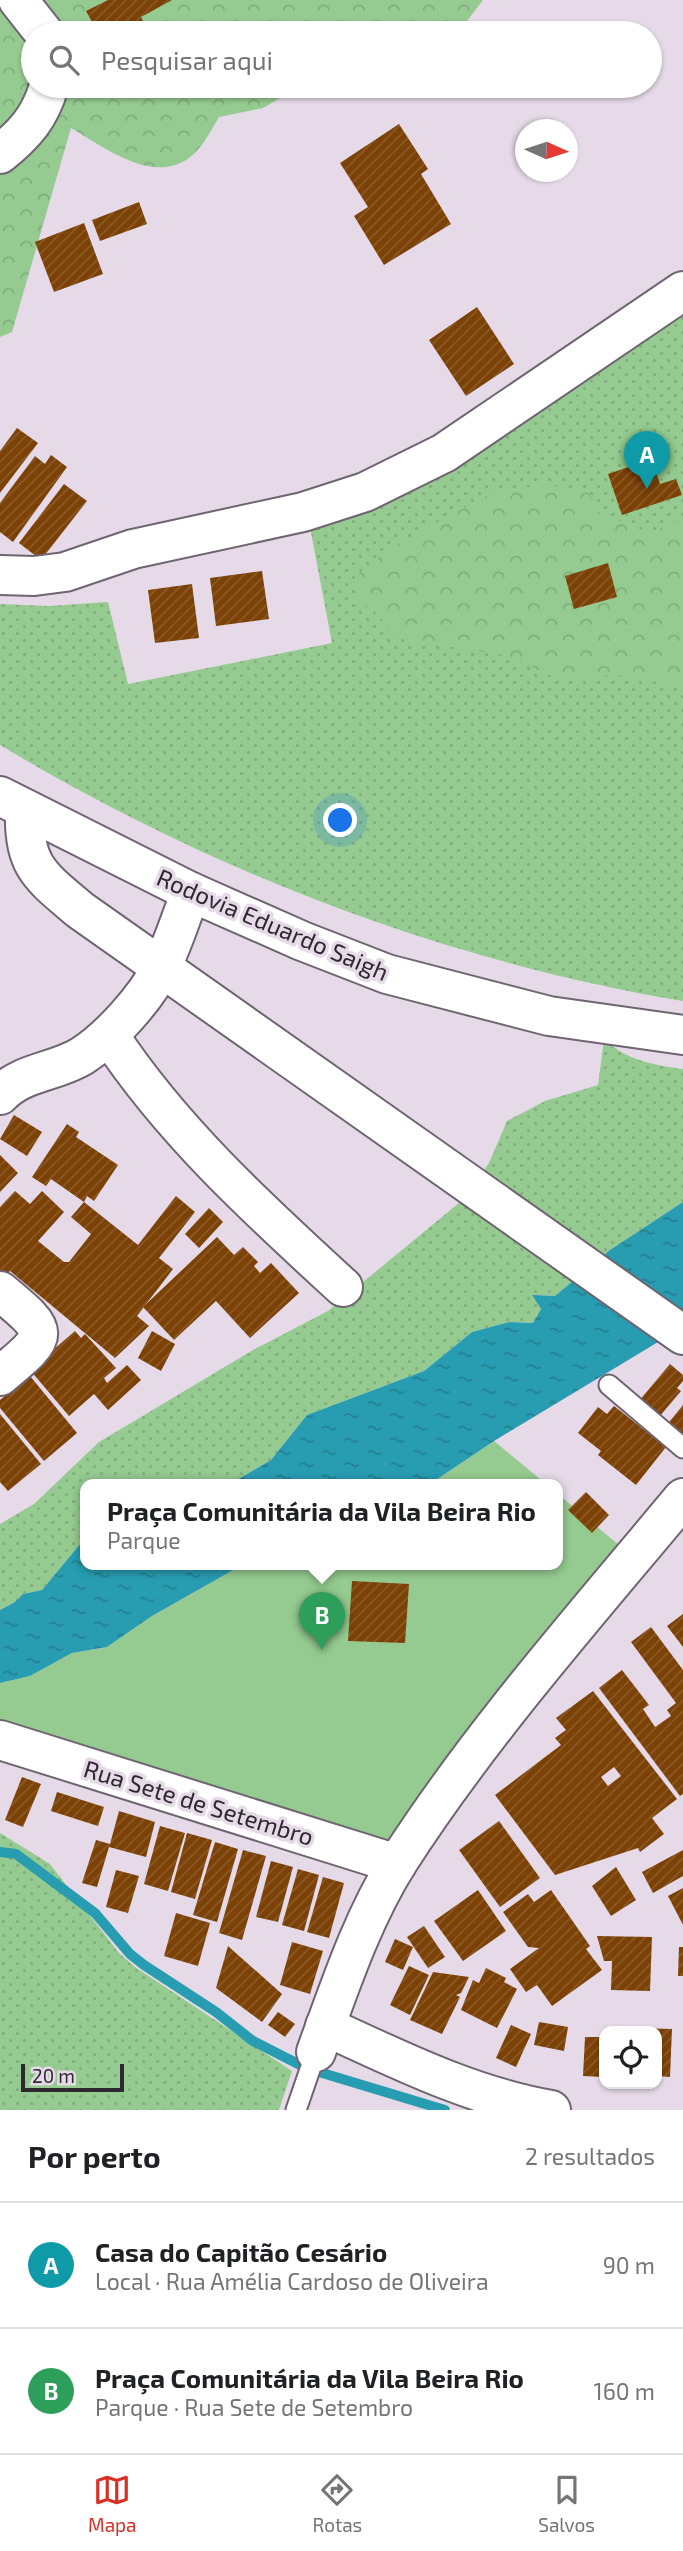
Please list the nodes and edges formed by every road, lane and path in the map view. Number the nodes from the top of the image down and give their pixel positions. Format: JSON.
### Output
{"nodes":[{"id":1,"x":18,"y":0,"type":"edge"},
{"id":2,"x":35,"y":21,"type":"edge"},
{"id":3,"x":44,"y":98,"type":"edge"},
{"id":4,"x":0,"y":154,"type":"edge"},
{"id":5,"x":683,"y":291,"type":"edge"},
{"id":6,"x":0,"y":575,"type":"edge"},
{"id":7,"x":12,"y":804,"type":"edge"},
{"id":8,"x":191,"y":892,"type":"junction"},
{"id":9,"x":161,"y":969,"type":"junction"},
{"id":10,"x":108,"y":1035,"type":"junction"},
{"id":11,"x":683,"y":1035,"type":"edge"},
{"id":12,"x":0,"y":1095,"type":"edge"},
{"id":13,"x":344,"y":1287,"type":"dead end"},
{"id":14,"x":0,"y":1291,"type":"edge"},
{"id":15,"x":683,"y":1335,"type":"edge"},
{"id":16,"x":0,"y":1376,"type":"edge"},
{"id":17,"x":609,"y":1385,"type":"dead end"},
{"id":18,"x":683,"y":1448,"type":"edge"},
{"id":19,"x":683,"y":1498,"type":"edge"},
{"id":20,"x":0,"y":1740,"type":"edge"},
{"id":21,"x":397,"y":1864,"type":"junction"},
{"id":22,"x":321,"y":2039,"type":"junction"},
{"id":23,"x":296,"y":2110,"type":"edge"},
{"id":24,"x":551,"y":2110,"type":"edge"}],
"edges":[{"from":1,"to":2,"type":"main road"},
{"from":3,"to":4,"type":"main road"},
{"from":5,"to":6,"type":"main road"},
{"from":7,"to":8,"type":"main road","name":"Rodovia Eduardo Saigh"},
{"from":7,"to":9,"type":"main road"},
{"from":8,"to":9,"type":"main road"},
{"from":8,"to":11,"type":"main road","name":"Rodovia Eduardo Saigh"},
{"from":9,"to":10,"type":"main road"},
{"from":9,"to":15,"type":"main road"},
{"from":10,"to":12,"type":"main road"},
{"from":10,"to":13,"type":"main road"},
{"from":14,"to":16,"type":"main road"},
{"from":17,"to":18,"type":"lane"},
{"from":19,"to":21,"type":"main road"},
{"from":20,"to":21,"type":"main road","name":"Rua Sete de Setembro"},
{"from":21,"to":22,"type":"main road"},
{"from":22,"to":23,"type":"lane"},
{"from":22,"to":24,"type":"main road"}]}
